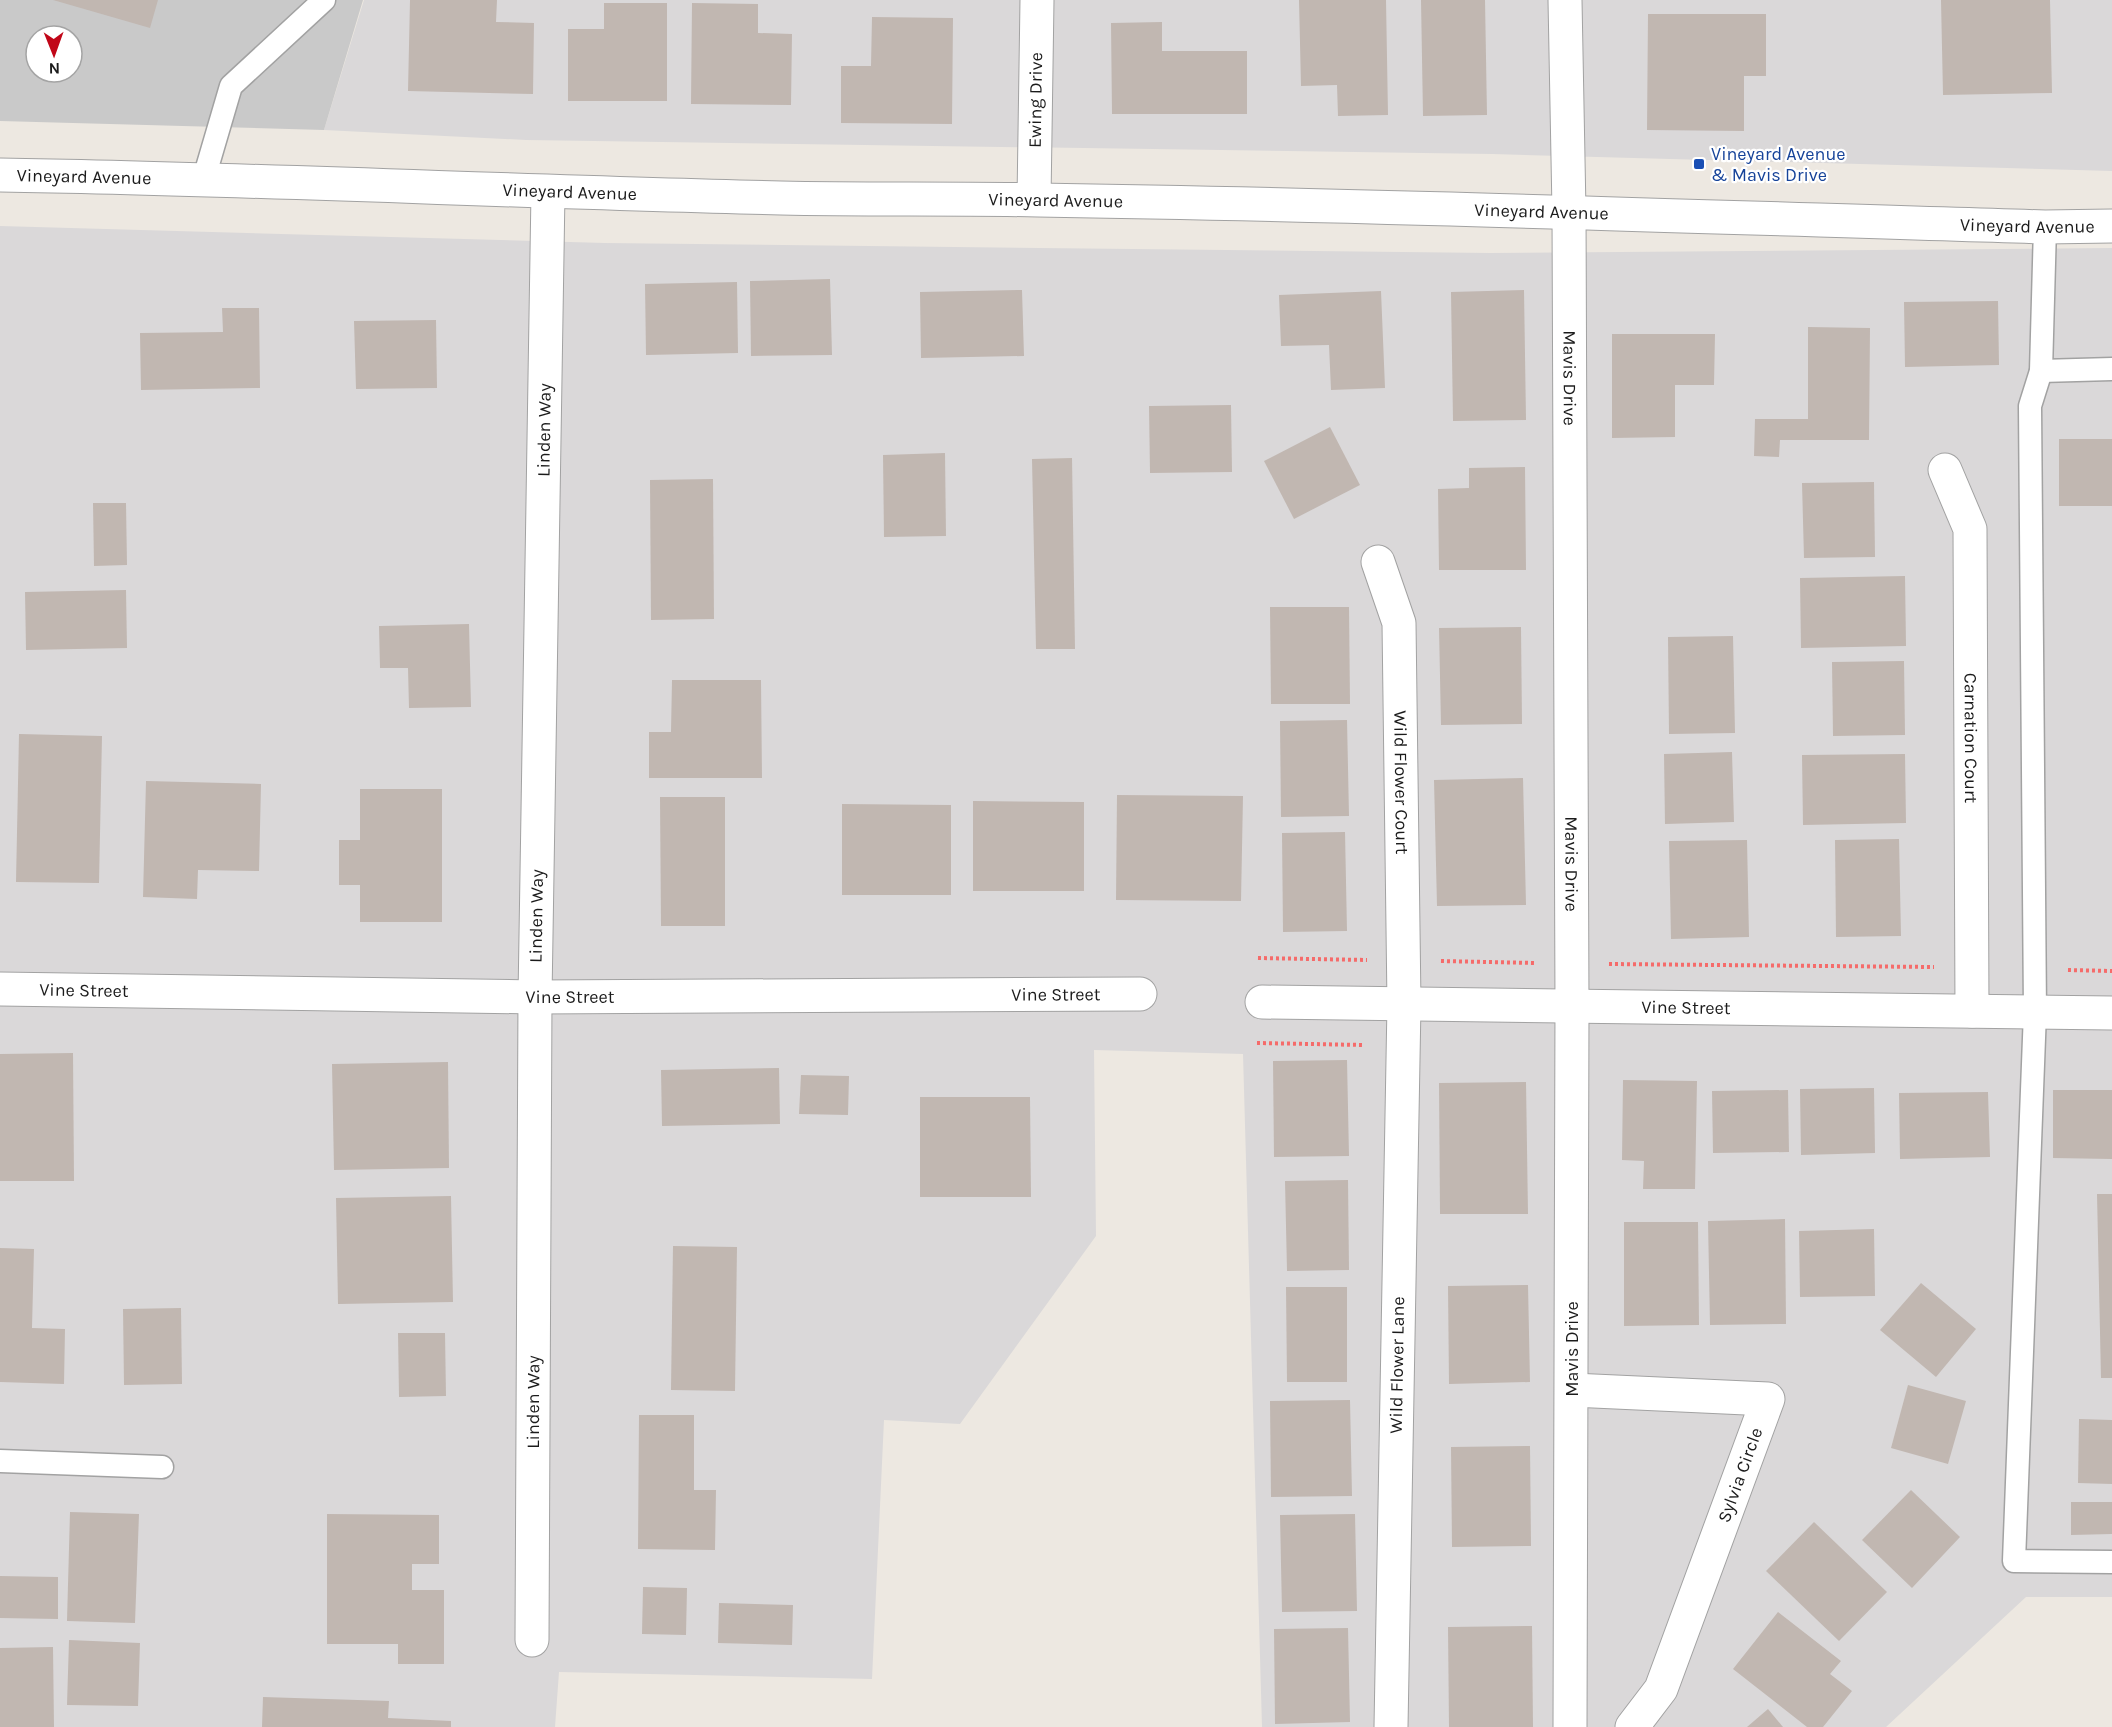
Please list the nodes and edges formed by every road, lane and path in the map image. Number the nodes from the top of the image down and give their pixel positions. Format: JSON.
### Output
{"nodes":[{"id":1,"x":1036,"y":0,"type":"edge"},
{"id":2,"x":1565,"y":0,"type":"edge"},
{"id":3,"x":323,"y":1,"type":"edge"},
{"id":4,"x":0,"y":175,"type":"edge"},
{"id":5,"x":204,"y":178,"type":"junction"},
{"id":6,"x":549,"y":192,"type":"junction"},
{"id":7,"x":1034,"y":200,"type":"junction"},
{"id":8,"x":1569,"y":211,"type":"junction"},
{"id":9,"x":2112,"y":226,"type":"edge"},
{"id":10,"x":2045,"y":227,"type":"junction"},
{"id":11,"x":2112,"y":369,"type":"edge"},
{"id":12,"x":2041,"y":371,"type":"junction"},
{"id":13,"x":1946,"y":470,"type":"dead end"},
{"id":14,"x":1378,"y":562,"type":"dead end"},
{"id":15,"x":1258,"y":958,"type":"dead end"},
{"id":16,"x":1403,"y":961,"type":"junction"},
{"id":17,"x":1571,"y":963,"type":"junction"},
{"id":18,"x":1972,"y":968,"type":"junction"},
{"id":19,"x":2035,"y":969,"type":"junction"},
{"id":20,"x":2112,"y":971,"type":"edge"},
{"id":21,"x":0,"y":989,"type":"edge"},
{"id":22,"x":1140,"y":994,"type":"dead end"},
{"id":23,"x":535,"y":997,"type":"junction"},
{"id":24,"x":1262,"y":1002,"type":"dead end"},
{"id":25,"x":1404,"y":1004,"type":"junction"},
{"id":26,"x":1572,"y":1006,"type":"junction"},
{"id":27,"x":1972,"y":1011,"type":"junction"},
{"id":28,"x":2035,"y":1012,"type":"junction"},
{"id":29,"x":2112,"y":1013,"type":"edge"},
{"id":30,"x":1572,"y":1390,"type":"junction"},
{"id":31,"x":0,"y":1461,"type":"edge"},
{"id":32,"x":162,"y":1467,"type":"dead end"},
{"id":33,"x":2112,"y":1562,"type":"edge"},
{"id":34,"x":532,"y":1640,"type":"dead end"},
{"id":35,"x":1391,"y":1727,"type":"edge"},
{"id":36,"x":1570,"y":1727,"type":"edge"},
{"id":37,"x":1632,"y":1727,"type":"edge"}],
"edges":[{"from":1,"to":7,"type":"street","name":"Ewing Drive"},
{"from":2,"to":8,"type":"street","name":"Mavis Drive"},
{"from":3,"to":5,"type":"lane"},
{"from":4,"to":5,"type":"street","name":"Vineyard Avenue"},
{"from":5,"to":6,"type":"street","name":"Vineyard Avenue"},
{"from":6,"to":7,"type":"street","name":"Vineyard Avenue"},
{"from":6,"to":23,"type":"street","name":"Linden Way"},
{"from":7,"to":8,"type":"street","name":"Vineyard Avenue"},
{"from":8,"to":10,"type":"street","name":"Vineyard Avenue"},
{"from":8,"to":17,"type":"street","name":"Mavis Drive"},
{"from":9,"to":10,"type":"street","name":"Vineyard Avenue"},
{"from":10,"to":12,"type":"lane"},
{"from":11,"to":12,"type":"lane"},
{"from":12,"to":19,"type":"lane"},
{"from":13,"to":18,"type":"street","name":"Carnation Court"},
{"from":14,"to":16,"type":"street","name":"Wild Flower Court"},
{"from":15,"to":16,"type":"path"},
{"from":16,"to":17,"type":"path"},
{"from":16,"to":25,"type":"street","name":"Wild Flower Court"},
{"from":17,"to":18,"type":"path"},
{"from":17,"to":26,"type":"street","name":"Mavis Drive"},
{"from":18,"to":27,"type":"street","name":"Carnation Court"},
{"from":19,"to":20,"type":"path"},
{"from":19,"to":28,"type":"lane"},
{"from":21,"to":23,"type":"street","name":"Vine Street"},
{"from":22,"to":23,"type":"street","name":"Vine Street"},
{"from":23,"to":34,"type":"street","name":"Linden Way"},
{"from":24,"to":25,"type":"street","name":"Vine Street"},
{"from":25,"to":26,"type":"street","name":"Vine Street"},
{"from":25,"to":35,"type":"street","name":"Wild Flower Lane"},
{"from":26,"to":27,"type":"street","name":"Vine Street"},
{"from":26,"to":30,"type":"street","name":"Mavis Drive"},
{"from":27,"to":28,"type":"street","name":"Vine Street"},
{"from":28,"to":29,"type":"street","name":"Vine Street"},
{"from":28,"to":33,"type":"lane"},
{"from":30,"to":36,"type":"street","name":"Mavis Drive"},
{"from":30,"to":37,"type":"street","name":"Sylvia Circle"},
{"from":31,"to":32,"type":"lane"}]}
